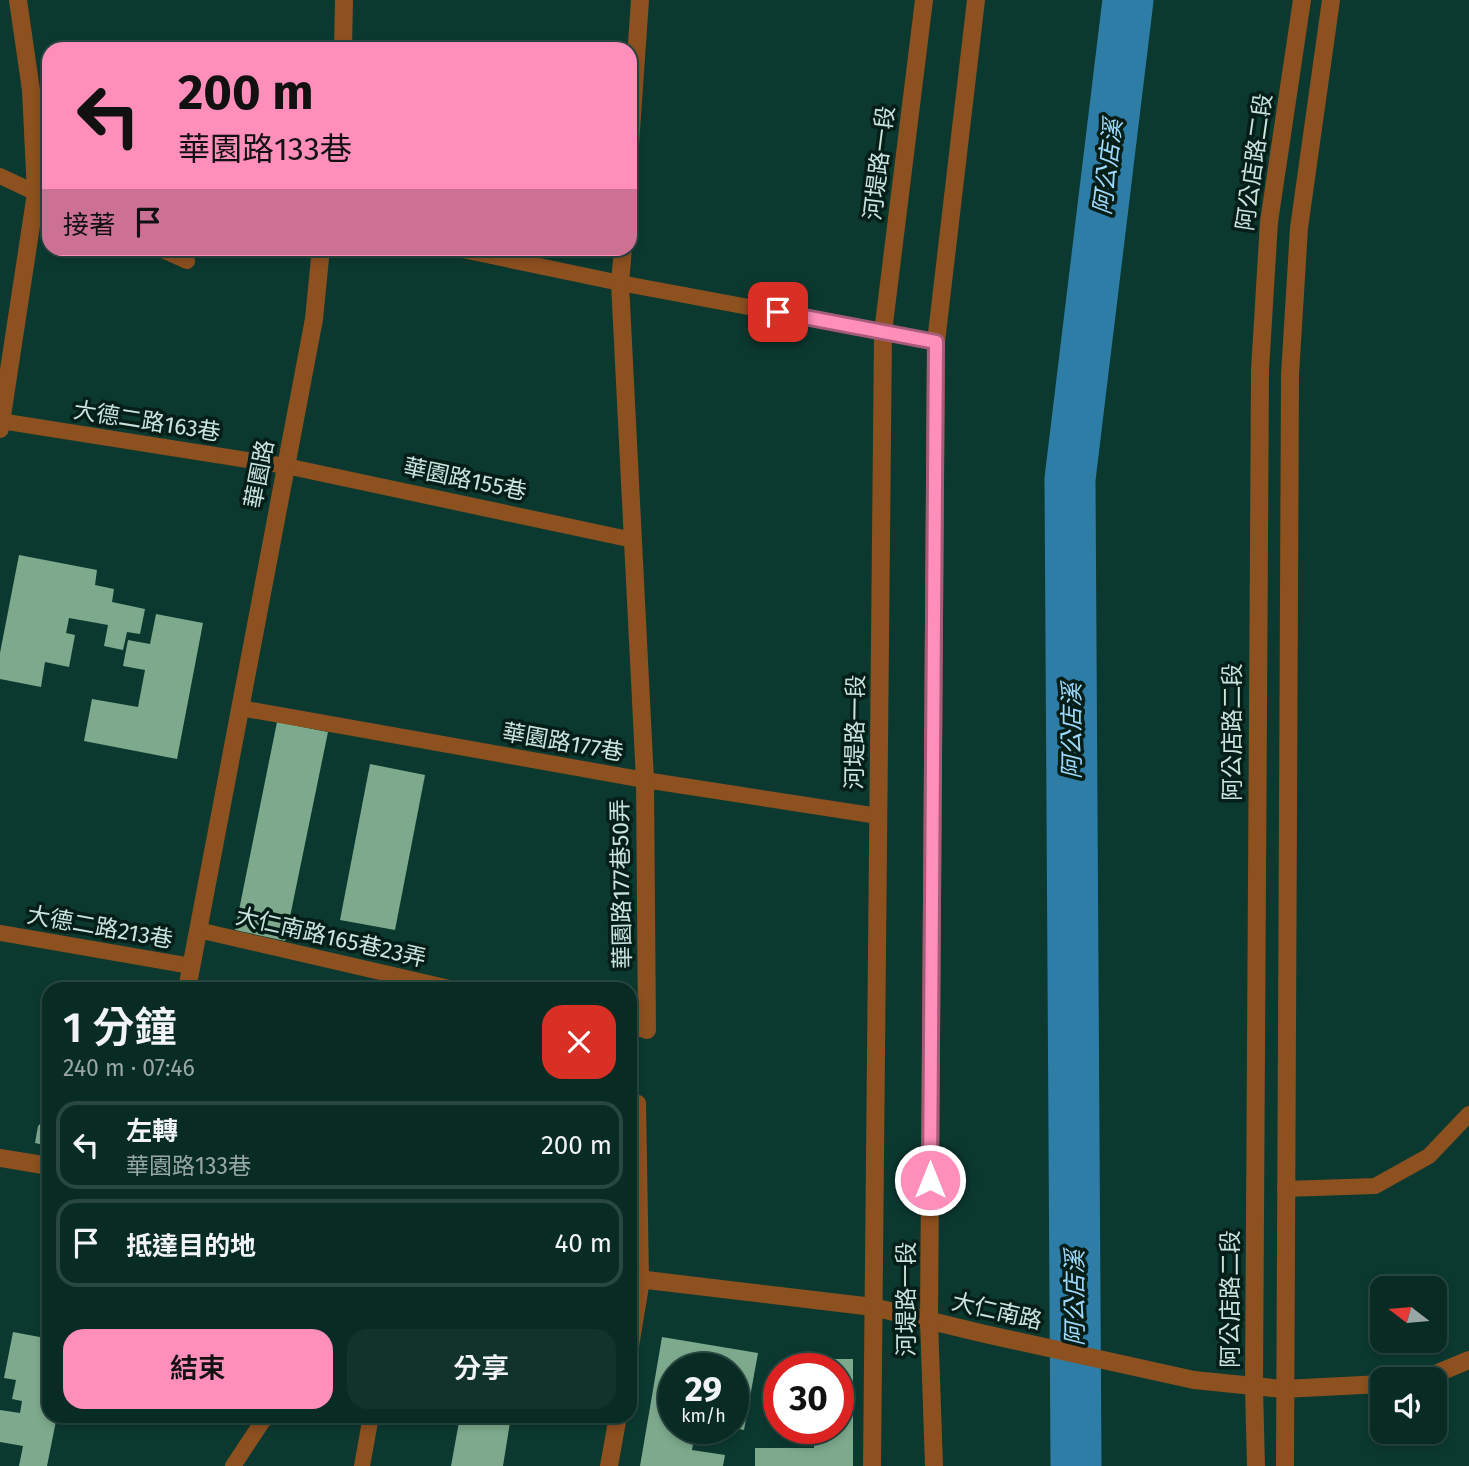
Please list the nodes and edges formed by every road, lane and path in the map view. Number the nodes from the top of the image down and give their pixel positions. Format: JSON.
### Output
{"nodes":[{"id":1,"x":18,"y":0,"type":"edge"},
{"id":2,"x":344,"y":0,"type":"edge"},
{"id":3,"x":640,"y":0,"type":"edge"},
{"id":4,"x":923,"y":0,"type":"edge"},
{"id":5,"x":976,"y":0,"type":"edge"},
{"id":6,"x":1302,"y":0,"type":"edge"},
{"id":7,"x":1331,"y":0,"type":"edge"},
{"id":8,"x":343,"y":42,"type":"edge"},
{"id":9,"x":636,"y":42,"type":"edge"},
{"id":10,"x":0,"y":176,"type":"edge"},
{"id":11,"x":42,"y":196,"type":"edge"},
{"id":12,"x":176,"y":256,"type":"edge"},
{"id":13,"x":320,"y":256,"type":"edge"},
{"id":14,"x":490,"y":256,"type":"edge"},
{"id":15,"x":622,"y":256,"type":"edge"},
{"id":16,"x":187,"y":261,"type":"dead end"},
{"id":17,"x":620,"y":284,"type":"junction"},
{"id":18,"x":883,"y":332,"type":"junction"},
{"id":19,"x":936,"y":342,"type":"junction"},
{"id":20,"x":1,"y":424,"type":"edge"},
{"id":21,"x":286,"y":466,"type":"junction"},
{"id":22,"x":633,"y":540,"type":"junction"},
{"id":23,"x":240,"y":708,"type":"junction"},
{"id":24,"x":645,"y":780,"type":"junction"},
{"id":25,"x":878,"y":816,"type":"junction"},
{"id":26,"x":198,"y":930,"type":"junction"},
{"id":27,"x":0,"y":933,"type":"edge"},
{"id":28,"x":191,"y":966,"type":"junction"},
{"id":29,"x":188,"y":982,"type":"edge"},
{"id":30,"x":424,"y":982,"type":"edge"},
{"id":31,"x":639,"y":1029,"type":"edge"},
{"id":32,"x":638,"y":1103,"type":"dead end"},
{"id":33,"x":1469,"y":1114,"type":"edge"},
{"id":34,"x":0,"y":1158,"type":"edge"},
{"id":35,"x":42,"y":1165,"type":"edge"},
{"id":36,"x":1285,"y":1189,"type":"junction"},
{"id":37,"x":637,"y":1191,"type":"edge"},
{"id":38,"x":637,"y":1279,"type":"edge"},
{"id":39,"x":873,"y":1307,"type":"junction"},
{"id":40,"x":929,"y":1320,"type":"junction"},
{"id":41,"x":1469,"y":1360,"type":"edge"},
{"id":42,"x":1447,"y":1369,"type":"edge"},
{"id":43,"x":1370,"y":1385,"type":"edge"},
{"id":44,"x":1254,"y":1387,"type":"junction"},
{"id":45,"x":1283,"y":1389,"type":"junction"},
{"id":46,"x":261,"y":1423,"type":"edge"},
{"id":47,"x":370,"y":1423,"type":"edge"},
{"id":48,"x":617,"y":1423,"type":"edge"},
{"id":49,"x":233,"y":1466,"type":"edge"},
{"id":50,"x":362,"y":1466,"type":"edge"},
{"id":51,"x":609,"y":1466,"type":"edge"},
{"id":52,"x":872,"y":1466,"type":"edge"},
{"id":53,"x":934,"y":1466,"type":"edge"},
{"id":54,"x":1256,"y":1466,"type":"edge"},
{"id":55,"x":1284,"y":1466,"type":"edge"}],
"edges":[{"from":1,"to":11,"type":"street"},
{"from":2,"to":8,"type":"street"},
{"from":3,"to":9,"type":"street"},
{"from":4,"to":18,"type":"street","name":"河堤路一段"},
{"from":5,"to":19,"type":"street","name":"河堤路一段"},
{"from":6,"to":44,"type":"street","name":"阿公店路二段"},
{"from":7,"to":36,"type":"street"},
{"from":10,"to":11,"type":"lane"},
{"from":11,"to":20,"type":"street"},
{"from":12,"to":16,"type":"lane"},
{"from":13,"to":21,"type":"street","name":"華園路"},
{"from":14,"to":17,"type":"lane"},
{"from":15,"to":17,"type":"street"},
{"from":17,"to":18,"type":"lane"},
{"from":17,"to":22,"type":"street"},
{"from":18,"to":19,"type":"lane"},
{"from":18,"to":25,"type":"street","name":"河堤路一段"},
{"from":19,"to":40,"type":"street","name":"河堤路一段"},
{"from":20,"to":21,"type":"lane","name":"大德二路163巷"},
{"from":21,"to":22,"type":"lane","name":"華園路155巷"},
{"from":21,"to":23,"type":"street","name":"華園路"},
{"from":22,"to":24,"type":"street"},
{"from":23,"to":24,"type":"lane","name":"華園路177巷"},
{"from":23,"to":26,"type":"street","name":"華園路"},
{"from":24,"to":25,"type":"lane","name":"華園路177巷"},
{"from":24,"to":31,"type":"street","name":"華園路177巷50弄"},
{"from":25,"to":39,"type":"street","name":"河堤路一段"},
{"from":26,"to":28,"type":"street","name":"華園路"},
{"from":26,"to":30,"type":"lane","name":"大仁南路165巷23弄"},
{"from":27,"to":28,"type":"lane","name":"大德二路213巷"},
{"from":28,"to":29,"type":"street","name":"華園路"},
{"from":32,"to":37,"type":"lane"},
{"from":33,"to":36,"type":"lane"},
{"from":34,"to":35,"type":"street"},
{"from":36,"to":45,"type":"street"},
{"from":38,"to":39,"type":"street","name":"大仁南路"},
{"from":39,"to":40,"type":"street","name":"大仁南路"},
{"from":39,"to":52,"type":"street","name":"河堤路一段"},
{"from":40,"to":44,"type":"street","name":"大仁南路"},
{"from":40,"to":53,"type":"street","name":"河堤路一段"},
{"from":41,"to":42,"type":"street"},
{"from":43,"to":45,"type":"street","name":"大仁南路"},
{"from":44,"to":45,"type":"street","name":"大仁南路"},
{"from":44,"to":54,"type":"street","name":"阿公店路二段"},
{"from":45,"to":55,"type":"street"},
{"from":46,"to":49,"type":"lane"},
{"from":47,"to":50,"type":"lane"},
{"from":48,"to":51,"type":"street"}]}
